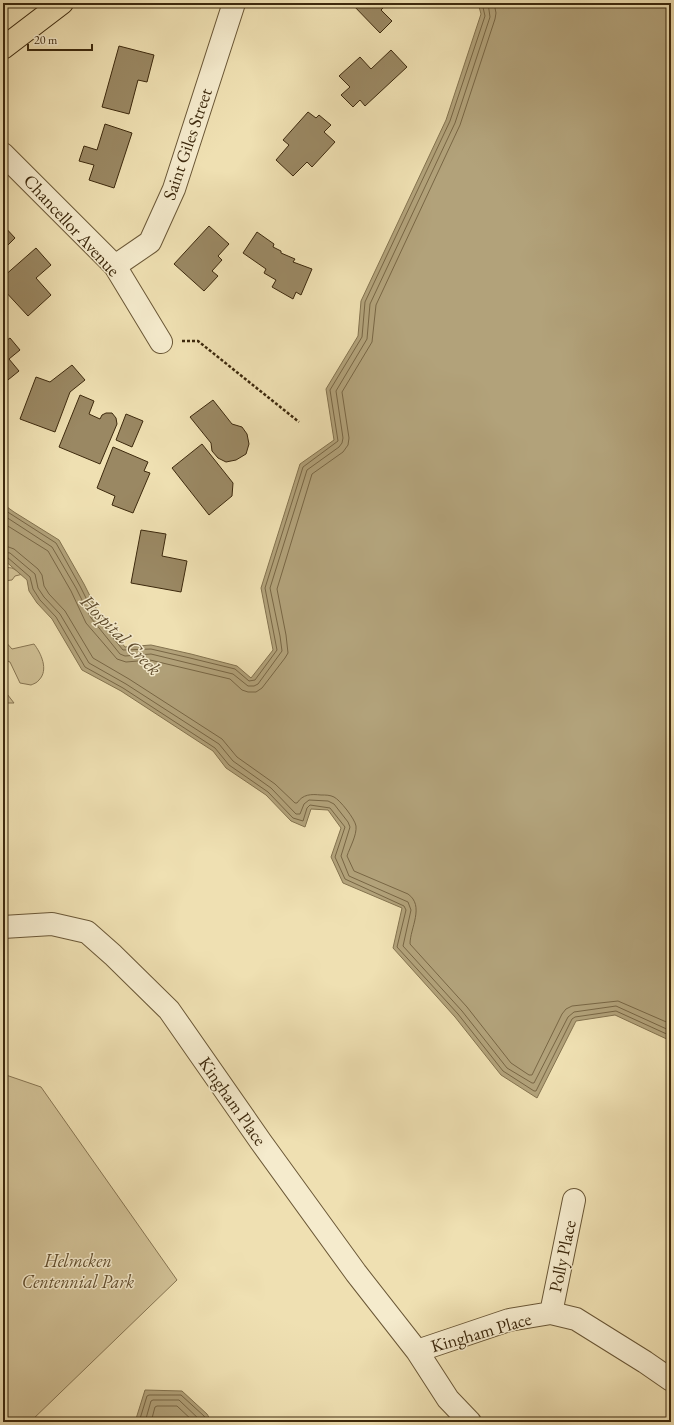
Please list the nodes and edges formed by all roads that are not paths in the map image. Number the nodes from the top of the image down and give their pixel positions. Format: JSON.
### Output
{"nodes":[{"id":1,"x":62,"y":3,"type":"edge"},
{"id":2,"x":234,"y":3,"type":"edge"},
{"id":3,"x":3,"y":48,"type":"edge"},
{"id":4,"x":3,"y":154,"type":"edge"},
{"id":5,"x":114,"y":266,"type":"junction"},
{"id":6,"x":161,"y":342,"type":"road end"},
{"id":7,"x":3,"y":927,"type":"edge"},
{"id":8,"x":574,"y":1200,"type":"dead end"},
{"id":9,"x":550,"y":1313,"type":"junction"},
{"id":10,"x":417,"y":1351,"type":"junction"},
{"id":11,"x":671,"y":1380,"type":"edge"},
{"id":12,"x":470,"y":1422,"type":"edge"}],
"edges":[{"from":1,"to":3,"type":"highway"},
{"from":2,"to":5,"type":"street","name":"Saint Giles Street"},
{"from":4,"to":5,"type":"street","name":"Chancellor Avenue"},
{"from":5,"to":6,"type":"street","name":"Chancellor Avenue"},
{"from":7,"to":10,"type":"street","name":"Kingham Place"},
{"from":8,"to":9,"type":"street","name":"Polly Place"},
{"from":9,"to":10,"type":"street","name":"Kingham Place"},
{"from":9,"to":11,"type":"street","name":"Kingham Place"},
{"from":10,"to":12,"type":"street","name":"Kingham Place"}]}
